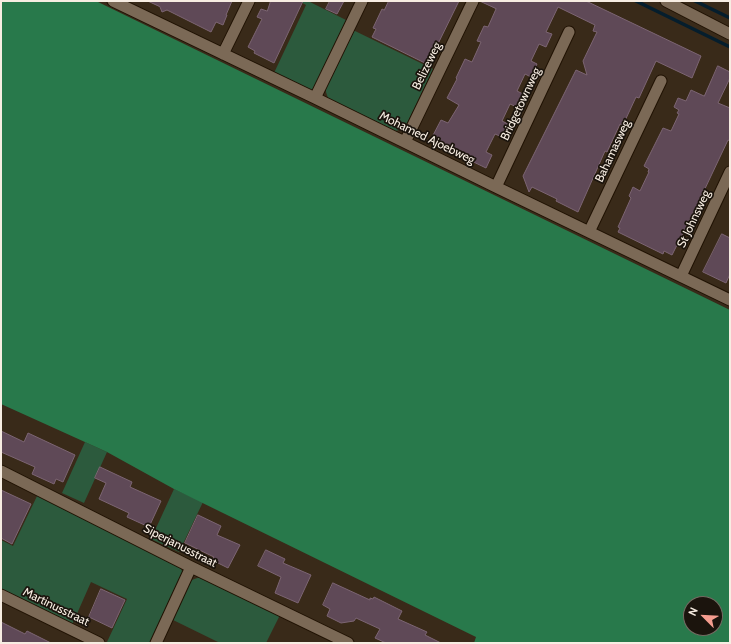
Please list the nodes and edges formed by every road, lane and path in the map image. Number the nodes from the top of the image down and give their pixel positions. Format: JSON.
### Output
{"nodes":[{"id":1,"x":112,"y":1,"type":"edge"},
{"id":2,"x":248,"y":1,"type":"edge"},
{"id":3,"x":362,"y":1,"type":"edge"},
{"id":4,"x":472,"y":1,"type":"edge"},
{"id":5,"x":666,"y":1,"type":"edge"},
{"id":6,"x":133,"y":5,"type":"edge"},
{"id":7,"x":569,"y":32,"type":"dead end"},
{"id":8,"x":730,"y":34,"type":"edge"},
{"id":9,"x":224,"y":54,"type":"junction"},
{"id":10,"x":661,"y":81,"type":"dead end"},
{"id":11,"x":315,"y":98,"type":"junction"},
{"id":12,"x":405,"y":142,"type":"junction"},
{"id":13,"x":730,"y":172,"type":"edge"},
{"id":14,"x":496,"y":187,"type":"junction"},
{"id":15,"x":589,"y":232,"type":"junction"},
{"id":16,"x":681,"y":276,"type":"junction"},
{"id":17,"x":730,"y":300,"type":"edge"},
{"id":18,"x":1,"y":471,"type":"edge"},
{"id":19,"x":192,"y":567,"type":"junction"},
{"id":20,"x":1,"y":595,"type":"edge"},
{"id":21,"x":99,"y":643,"type":"edge"},
{"id":22,"x":156,"y":643,"type":"edge"},
{"id":23,"x":348,"y":643,"type":"edge"}],
"edges":[{"from":1,"to":6,"type":"street","name":"Mohamed Ajoebweg"},
{"from":2,"to":9,"type":"street"},
{"from":3,"to":11,"type":"street"},
{"from":4,"to":12,"type":"street","name":"Belizeweg"},
{"from":5,"to":8,"type":"street"},
{"from":6,"to":9,"type":"street","name":"Mohamed Ajoebweg"},
{"from":7,"to":14,"type":"street","name":"Bridgetownweg"},
{"from":9,"to":11,"type":"street","name":"Mohamed Ajoebweg"},
{"from":10,"to":15,"type":"street","name":"Bahamasweg"},
{"from":11,"to":12,"type":"street","name":"Mohamed Ajoebweg"},
{"from":12,"to":14,"type":"street","name":"Mohamed Ajoebweg"},
{"from":13,"to":16,"type":"street","name":"St Johnsweg"},
{"from":14,"to":15,"type":"street","name":"Mohamed Ajoebweg"},
{"from":15,"to":16,"type":"street","name":"Mohamed Ajoebweg"},
{"from":16,"to":17,"type":"street","name":"Mohamed Ajoebweg"},
{"from":18,"to":19,"type":"street","name":"Siperjanusstraat"},
{"from":19,"to":22,"type":"street"},
{"from":19,"to":23,"type":"street","name":"Siperjanusstraat"},
{"from":20,"to":21,"type":"street","name":"Martinusstraat"}]}
